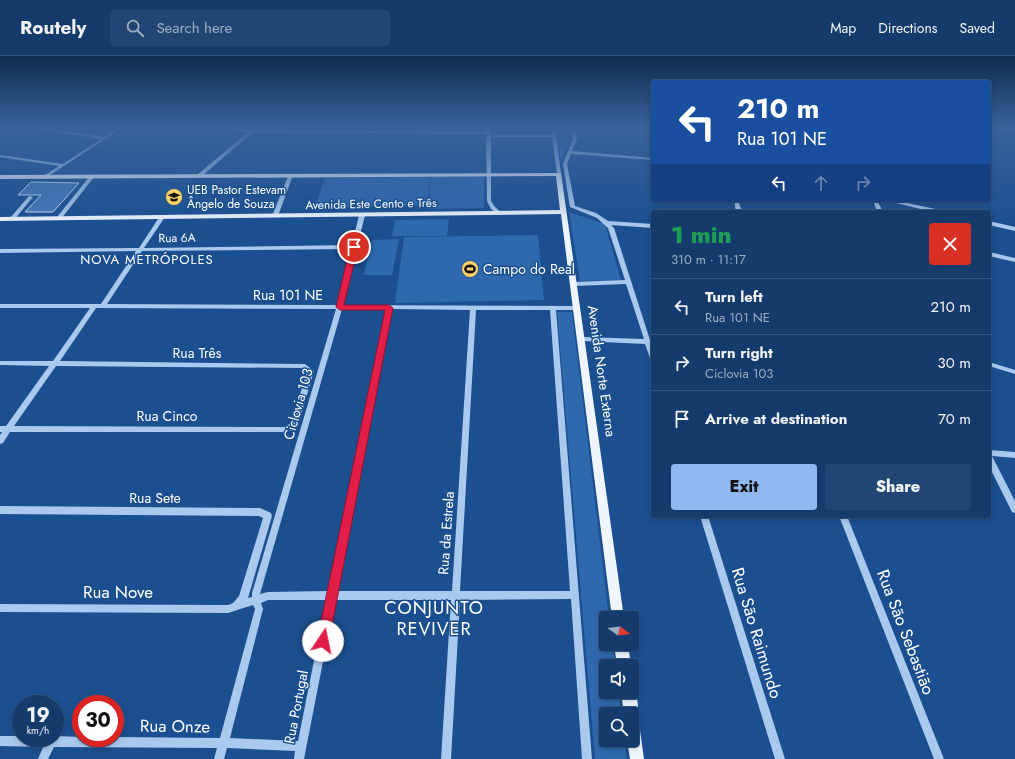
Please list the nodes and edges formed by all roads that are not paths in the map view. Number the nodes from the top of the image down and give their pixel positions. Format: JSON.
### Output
{"nodes":[{"id":1,"x":30,"y":161,"type":"edge"},
{"id":2,"x":70,"y":161,"type":"edge"},
{"id":3,"x":217,"y":161,"type":"edge"},
{"id":4,"x":489,"y":161,"type":"edge"},
{"id":5,"x":557,"y":161,"type":"edge"},
{"id":6,"x":566,"y":161,"type":"edge"},
{"id":7,"x":62,"y":166,"type":"junction"},
{"id":8,"x":489,"y":173,"type":"junction"},
{"id":9,"x":558,"y":174,"type":"junction"},
{"id":10,"x":291,"y":175,"type":"junction"},
{"id":11,"x":199,"y":176,"type":"junction"},
{"id":12,"x":92,"y":177,"type":"junction"},
{"id":13,"x":0,"y":178,"type":"edge"},
{"id":14,"x":44,"y":178,"type":"junction"},
{"id":15,"x":31,"y":197,"type":"dead end"},
{"id":16,"x":895,"y":202,"type":"edge"},
{"id":17,"x":566,"y":208,"type":"junction"},
{"id":18,"x":931,"y":210,"type":"edge"},
{"id":19,"x":499,"y":213,"type":"junction"},
{"id":20,"x":362,"y":215,"type":"junction"},
{"id":21,"x":275,"y":216,"type":"junction"},
{"id":22,"x":162,"y":217,"type":"junction"},
{"id":23,"x":59,"y":218,"type":"junction"},
{"id":24,"x":0,"y":219,"type":"edge"},
{"id":25,"x":12,"y":219,"type":"junction"},
{"id":26,"x":608,"y":223,"type":"junction"},
{"id":27,"x":991,"y":223,"type":"edge"},
{"id":28,"x":651,"y":226,"type":"edge"},
{"id":29,"x":1015,"y":229,"type":"edge"},
{"id":30,"x":354,"y":247,"type":"junction"},
{"id":31,"x":140,"y":250,"type":"junction"},
{"id":32,"x":0,"y":251,"type":"edge"},
{"id":33,"x":991,"y":254,"type":"edge"},
{"id":34,"x":1015,"y":260,"type":"edge"},
{"id":35,"x":628,"y":282,"type":"junction"},
{"id":36,"x":574,"y":284,"type":"junction"},
{"id":37,"x":0,"y":306,"type":"edge"},
{"id":38,"x":94,"y":306,"type":"junction"},
{"id":39,"x":102,"y":307,"type":"junction"},
{"id":40,"x":340,"y":307,"type":"junction"},
{"id":41,"x":389,"y":308,"type":"junction"},
{"id":42,"x":473,"y":308,"type":"junction"},
{"id":43,"x":553,"y":308,"type":"junction"},
{"id":44,"x":577,"y":308,"type":"junction"},
{"id":45,"x":582,"y":339,"type":"junction"},
{"id":46,"x":650,"y":341,"type":"edge"},
{"id":47,"x":0,"y":364,"type":"edge"},
{"id":48,"x":54,"y":364,"type":"junction"},
{"id":49,"x":991,"y":365,"type":"edge"},
{"id":50,"x":1015,"y":372,"type":"edge"},
{"id":51,"x":303,"y":397,"type":"junction"},
{"id":52,"x":314,"y":397,"type":"junction"},
{"id":53,"x":0,"y":429,"type":"edge"},
{"id":54,"x":8,"y":429,"type":"junction"},
{"id":55,"x":0,"y":441,"type":"edge"},
{"id":56,"x":991,"y":453,"type":"edge"},
{"id":57,"x":1015,"y":455,"type":"edge"},
{"id":58,"x":991,"y":462,"type":"edge"},
{"id":59,"x":1015,"y":509,"type":"edge"},
{"id":60,"x":0,"y":510,"type":"edge"},
{"id":61,"x":705,"y":518,"type":"edge"},
{"id":62,"x":844,"y":518,"type":"edge"},
{"id":63,"x":456,"y":595,"type":"junction"},
{"id":64,"x":575,"y":595,"type":"junction"},
{"id":65,"x":332,"y":596,"type":"junction"},
{"id":66,"x":256,"y":600,"type":"junction"},
{"id":67,"x":236,"y":607,"type":"junction"},
{"id":68,"x":0,"y":608,"type":"edge"},
{"id":69,"x":617,"y":611,"type":"edge"},
{"id":70,"x":0,"y":741,"type":"edge"},
{"id":71,"x":12,"y":741,"type":"edge"},
{"id":72,"x":64,"y":741,"type":"edge"},
{"id":73,"x":223,"y":743,"type":"junction"},
{"id":74,"x":302,"y":746,"type":"junction"},
{"id":75,"x":48,"y":747,"type":"edge"},
{"id":76,"x":635,"y":747,"type":"edge"},
{"id":77,"x":43,"y":759,"type":"edge"},
{"id":78,"x":219,"y":759,"type":"edge"},
{"id":79,"x":299,"y":759,"type":"edge"},
{"id":80,"x":446,"y":759,"type":"edge"},
{"id":81,"x":587,"y":759,"type":"edge"},
{"id":82,"x":637,"y":759,"type":"edge"},
{"id":83,"x":780,"y":759,"type":"edge"},
{"id":84,"x":938,"y":759,"type":"edge"}],
"edges":[{"from":1,"to":7,"type":"street"},
{"from":2,"to":7,"type":"street"},
{"from":3,"to":11,"type":"street"},
{"from":4,"to":8,"type":"street"},
{"from":5,"to":9,"type":"street","name":"Avenida Norte Externa"},
{"from":6,"to":17,"type":"street"},
{"from":7,"to":14,"type":"street"},
{"from":8,"to":9,"type":"main road"},
{"from":8,"to":10,"type":"main road"},
{"from":8,"to":19,"type":"street"},
{"from":9,"to":17,"type":"main road","name":"Avenida Norte Externa"},
{"from":10,"to":11,"type":"main road"},
{"from":10,"to":21,"type":"street"},
{"from":11,"to":12,"type":"main road"},
{"from":12,"to":14,"type":"main road"},
{"from":12,"to":23,"type":"street"},
{"from":13,"to":14,"type":"main road"},
{"from":15,"to":25,"type":"street"},
{"from":16,"to":18,"type":"street"},
{"from":17,"to":19,"type":"main road","name":"Avenida Este Cento e Três"},
{"from":17,"to":26,"type":"street"},
{"from":17,"to":36,"type":"main road","name":"Avenida Norte Externa"},
{"from":19,"to":20,"type":"main road","name":"Avenida Este Cento e Três"},
{"from":20,"to":21,"type":"main road","name":"Avenida Este Cento e Três"},
{"from":20,"to":30,"type":"street","name":"Ciclovia 103"},
{"from":21,"to":22,"type":"main road","name":"Avenida Este Cento e Três"},
{"from":22,"to":23,"type":"main road","name":"Avenida Este Cento e Três"},
{"from":22,"to":31,"type":"street"},
{"from":23,"to":25,"type":"main road","name":"Avenida Este Cento e Três"},
{"from":24,"to":25,"type":"main road","name":"Avenida Este Cento e Três"},
{"from":26,"to":28,"type":"street"},
{"from":26,"to":35,"type":"street"},
{"from":27,"to":29,"type":"street"},
{"from":30,"to":31,"type":"street","name":"Rua 6A"},
{"from":30,"to":40,"type":"street","name":"Ciclovia 103"},
{"from":31,"to":32,"type":"street","name":"Rua 6A"},
{"from":31,"to":39,"type":"street"},
{"from":33,"to":34,"type":"street"},
{"from":35,"to":36,"type":"street"},
{"from":35,"to":46,"type":"street"},
{"from":36,"to":44,"type":"main road","name":"Avenida Norte Externa"},
{"from":37,"to":38,"type":"street","name":"Rua 101 NE"},
{"from":38,"to":39,"type":"street","name":"Rua 101 NE"},
{"from":38,"to":48,"type":"street"},
{"from":39,"to":40,"type":"street","name":"Rua 101 NE"},
{"from":40,"to":41,"type":"street","name":"Rua 101 NE"},
{"from":40,"to":52,"type":"street","name":"Ciclovia 103"},
{"from":41,"to":42,"type":"street","name":"Rua 101 NE"},
{"from":41,"to":65,"type":"street","name":"Rua Portugal"},
{"from":42,"to":43,"type":"street","name":"Rua 101 NE"},
{"from":42,"to":63,"type":"street","name":"Rua da Estrela"},
{"from":43,"to":44,"type":"street","name":"Rua 101 NE"},
{"from":43,"to":64,"type":"street"},
{"from":44,"to":45,"type":"main road","name":"Avenida Norte Externa"},
{"from":45,"to":46,"type":"street"},
{"from":45,"to":69,"type":"main road","name":"Avenida Norte Externa"},
{"from":47,"to":48,"type":"street","name":"Rua Três"},
{"from":48,"to":51,"type":"street","name":"Rua Três"},
{"from":48,"to":54,"type":"street"},
{"from":49,"to":50,"type":"street"},
{"from":51,"to":52,"type":"street"},
{"from":51,"to":54,"type":"street","name":"Rua Cinco"},
{"from":52,"to":66,"type":"street","name":"Ciclovia 103"},
{"from":53,"to":54,"type":"street","name":"Rua Cinco"},
{"from":54,"to":55,"type":"street"},
{"from":56,"to":57,"type":"street"},
{"from":58,"to":59,"type":"street"},
{"from":60,"to":67,"type":"street","name":"Rua Sete"},
{"from":61,"to":83,"type":"street","name":"Rua São Raimundo"},
{"from":62,"to":84,"type":"street","name":"Rua São Sebastião"},
{"from":63,"to":64,"type":"street","name":"Rua Nove"},
{"from":63,"to":65,"type":"street","name":"Rua Nove"},
{"from":63,"to":80,"type":"street","name":"Rua da Estrela"},
{"from":64,"to":81,"type":"street"},
{"from":65,"to":66,"type":"street","name":"Rua Nove"},
{"from":65,"to":74,"type":"street","name":"Rua Portugal"},
{"from":66,"to":67,"type":"street","name":"Rua Nove"},
{"from":66,"to":73,"type":"street","name":"Ciclovia 103"},
{"from":67,"to":68,"type":"street","name":"Rua Nove"},
{"from":70,"to":71,"type":"street","name":"Rua Onze"},
{"from":72,"to":73,"type":"street","name":"Rua Onze"},
{"from":73,"to":74,"type":"street","name":"Rua Onze"},
{"from":73,"to":78,"type":"street","name":"Ciclovia 103"},
{"from":74,"to":79,"type":"street","name":"Rua Portugal"},
{"from":75,"to":77,"type":"street"},
{"from":76,"to":82,"type":"main road"}]}
